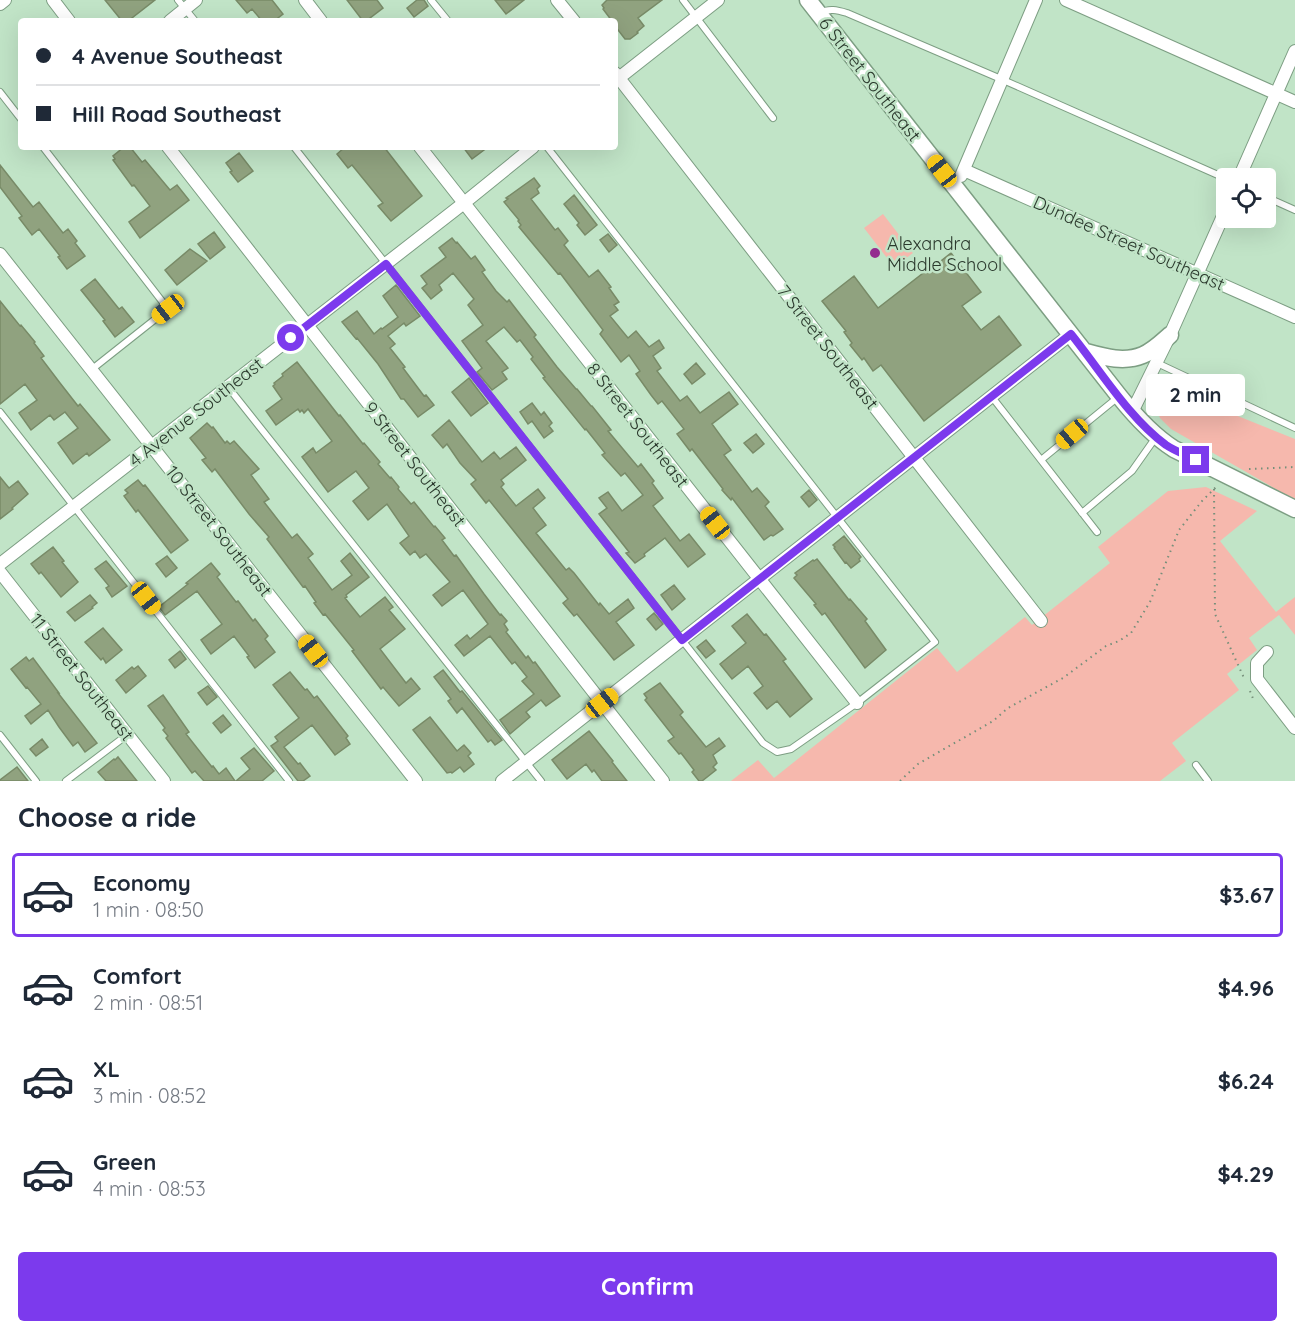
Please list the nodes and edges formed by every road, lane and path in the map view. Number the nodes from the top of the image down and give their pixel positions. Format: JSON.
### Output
{"nodes":[{"id":1,"x":5,"y":0,"type":"edge"},
{"id":2,"x":53,"y":0,"type":"edge"},
{"id":3,"x":196,"y":0,"type":"edge"},
{"id":4,"x":304,"y":0,"type":"edge"},
{"id":5,"x":431,"y":0,"type":"edge"},
{"id":6,"x":557,"y":0,"type":"edge"},
{"id":7,"x":683,"y":0,"type":"edge"},
{"id":8,"x":718,"y":0,"type":"edge"},
{"id":9,"x":1036,"y":0,"type":"edge"},
{"id":10,"x":1066,"y":0,"type":"edge"},
{"id":11,"x":0,"y":4,"type":"edge"},
{"id":12,"x":182,"y":4,"type":"edge"},
{"id":13,"x":813,"y":7,"type":"edge"},
{"id":14,"x":696,"y":17,"type":"junction"},
{"id":15,"x":67,"y":18,"type":"edge"},
{"id":16,"x":172,"y":18,"type":"edge"},
{"id":17,"x":193,"y":18,"type":"edge"},
{"id":18,"x":319,"y":18,"type":"edge"},
{"id":19,"x":446,"y":18,"type":"edge"},
{"id":20,"x":572,"y":18,"type":"edge"},
{"id":21,"x":1295,"y":51,"type":"edge"},
{"id":22,"x":618,"y":76,"type":"edge"},
{"id":23,"x":1001,"y":79,"type":"junction"},
{"id":24,"x":618,"y":80,"type":"edge"},
{"id":25,"x":0,"y":92,"type":"edge"},
{"id":26,"x":1277,"y":94,"type":"junction"},
{"id":27,"x":1295,"y":102,"type":"edge"},
{"id":28,"x":18,"y":115,"type":"edge"},
{"id":29,"x":773,"y":118,"type":"dead end"},
{"id":30,"x":45,"y":150,"type":"edge"},
{"id":31,"x":170,"y":150,"type":"edge"},
{"id":32,"x":296,"y":150,"type":"edge"},
{"id":33,"x":422,"y":150,"type":"edge"},
{"id":34,"x":529,"y":150,"type":"edge"},
{"id":35,"x":549,"y":150,"type":"edge"},
{"id":36,"x":1244,"y":168,"type":"edge"},
{"id":37,"x":964,"y":170,"type":"junction"},
{"id":38,"x":1216,"y":174,"type":"edge"},
{"id":39,"x":956,"y":188,"type":"junction"},
{"id":40,"x":1276,"y":201,"type":"edge"},
{"id":41,"x":464,"y":203,"type":"junction"},
{"id":42,"x":1295,"y":210,"type":"edge"},
{"id":43,"x":1218,"y":228,"type":"edge"},
{"id":44,"x":0,"y":254,"type":"edge"},
{"id":45,"x":386,"y":264,"type":"junction"},
{"id":46,"x":1197,"y":274,"type":"junction"},
{"id":47,"x":1295,"y":317,"type":"edge"},
{"id":48,"x":307,"y":325,"type":"junction"},
{"id":49,"x":1071,"y":334,"type":"junction"},
{"id":50,"x":1170,"y":335,"type":"junction"},
{"id":51,"x":1086,"y":352,"type":"junction"},
{"id":52,"x":1157,"y":363,"type":"junction"},
{"id":53,"x":1171,"y":369,"type":"junction"},
{"id":54,"x":92,"y":370,"type":"junction"},
{"id":55,"x":228,"y":387,"type":"junction"},
{"id":56,"x":991,"y":396,"type":"junction"},
{"id":57,"x":1119,"y":396,"type":"junction"},
{"id":58,"x":0,"y":412,"type":"edge"},
{"id":59,"x":1132,"y":412,"type":"junction"},
{"id":60,"x":1154,"y":417,"type":"dead end"},
{"id":61,"x":1295,"y":428,"type":"edge"},
{"id":62,"x":1156,"y":436,"type":"junction"},
{"id":63,"x":152,"y":446,"type":"junction"},
{"id":64,"x":914,"y":458,"type":"junction"},
{"id":65,"x":1041,"y":460,"type":"junction"},
{"id":66,"x":1295,"y":467,"type":"edge"},
{"id":67,"x":1240,"y":470,"type":"dead end"},
{"id":68,"x":1219,"y":483,"type":"dead end"},
{"id":69,"x":1214,"y":489,"type":"junction"},
{"id":70,"x":74,"y":507,"type":"junction"},
{"id":71,"x":1295,"y":509,"type":"edge"},
{"id":72,"x":1082,"y":513,"type":"junction"},
{"id":73,"x":838,"y":517,"type":"junction"},
{"id":74,"x":1097,"y":532,"type":"dead end"},
{"id":75,"x":0,"y":564,"type":"edge"},
{"id":76,"x":0,"y":572,"type":"edge"},
{"id":77,"x":759,"y":579,"type":"junction"},
{"id":78,"x":1041,"y":621,"type":"dead end"},
{"id":79,"x":682,"y":640,"type":"junction"},
{"id":80,"x":1267,"y":652,"type":"dead end"},
{"id":81,"x":1244,"y":679,"type":"dead end"},
{"id":82,"x":1249,"y":690,"type":"dead end"},
{"id":83,"x":1254,"y":701,"type":"dead end"},
{"id":84,"x":602,"y":703,"type":"junction"},
{"id":85,"x":857,"y":703,"type":"junction"},
{"id":86,"x":1295,"y":728,"type":"edge"},
{"id":87,"x":0,"y":735,"type":"edge"},
{"id":88,"x":127,"y":735,"type":"junction"},
{"id":89,"x":526,"y":762,"type":"junction"},
{"id":90,"x":1196,"y":765,"type":"dead end"},
{"id":91,"x":36,"y":781,"type":"edge"},
{"id":92,"x":66,"y":781,"type":"edge"},
{"id":93,"x":164,"y":781,"type":"edge"},
{"id":94,"x":289,"y":781,"type":"edge"},
{"id":95,"x":416,"y":781,"type":"edge"},
{"id":96,"x":502,"y":781,"type":"edge"},
{"id":97,"x":541,"y":781,"type":"edge"},
{"id":98,"x":663,"y":781,"type":"edge"},
{"id":99,"x":900,"y":781,"type":"edge"},
{"id":100,"x":1208,"y":781,"type":"edge"}],
"edges":[{"from":1,"to":11,"type":"street"},
{"from":2,"to":15,"type":"street"},
{"from":3,"to":12,"type":"street"},
{"from":4,"to":18,"type":"street"},
{"from":5,"to":19,"type":"lane"},
{"from":6,"to":20,"type":"street"},
{"from":7,"to":14,"type":"lane"},
{"from":8,"to":14,"type":"street"},
{"from":9,"to":23,"type":"street"},
{"from":10,"to":26,"type":"street"},
{"from":12,"to":16,"type":"street"},
{"from":12,"to":17,"type":"lane"},
{"from":13,"to":23,"type":"lane"},
{"from":13,"to":39,"type":"street","name":"6 Street Southeast"},
{"from":14,"to":22,"type":"street"},
{"from":14,"to":29,"type":"lane"},
{"from":21,"to":26,"type":"street"},
{"from":23,"to":37,"type":"street"},
{"from":23,"to":38,"type":"lane"},
{"from":24,"to":64,"type":"street","name":"7 Street Southeast"},
{"from":25,"to":28,"type":"lane"},
{"from":26,"to":27,"type":"street"},
{"from":26,"to":36,"type":"street"},
{"from":30,"to":54,"type":"lane"},
{"from":31,"to":48,"type":"street","name":"9 Street Southeast"},
{"from":32,"to":45,"type":"lane"},
{"from":33,"to":41,"type":"street","name":"8 Street Southeast"},
{"from":34,"to":41,"type":"street","name":"4 Avenue Southeast"},
{"from":35,"to":73,"type":"lane"},
{"from":37,"to":39,"type":"street"},
{"from":37,"to":46,"type":"street","name":"Dundee Street Southeast"},
{"from":39,"to":49,"type":"street","name":"6 Street Southeast"},
{"from":40,"to":42,"type":"lane"},
{"from":41,"to":45,"type":"street","name":"4 Avenue Southeast"},
{"from":41,"to":77,"type":"street","name":"8 Street Southeast"},
{"from":43,"to":46,"type":"street"},
{"from":44,"to":54,"type":"street","name":"10 Street Southeast"},
{"from":45,"to":48,"type":"street","name":"4 Avenue Southeast"},
{"from":45,"to":79,"type":"lane"},
{"from":46,"to":47,"type":"street","name":"Dundee Street Southeast"},
{"from":46,"to":50,"type":"street"},
{"from":48,"to":55,"type":"street","name":"4 Avenue Southeast"},
{"from":48,"to":84,"type":"street","name":"9 Street Southeast"},
{"from":49,"to":51,"type":"street","name":"6 Street Southeast"},
{"from":49,"to":56,"type":"street"},
{"from":50,"to":51,"type":"street"},
{"from":50,"to":52,"type":"street"},
{"from":51,"to":57,"type":"street","name":"6 Street Southeast"},
{"from":52,"to":53,"type":"lane"},
{"from":52,"to":59,"type":"street"},
{"from":53,"to":60,"type":"path"},
{"from":53,"to":61,"type":"lane"},
{"from":54,"to":63,"type":"street","name":"10 Street Southeast"},
{"from":55,"to":63,"type":"street","name":"4 Avenue Southeast"},
{"from":55,"to":89,"type":"lane"},
{"from":56,"to":64,"type":"street"},
{"from":56,"to":65,"type":"lane"},
{"from":57,"to":59,"type":"street","name":"6 Street Southeast"},
{"from":57,"to":65,"type":"lane"},
{"from":58,"to":70,"type":"lane"},
{"from":59,"to":62,"type":"street","name":"6 Street Southeast"},
{"from":62,"to":71,"type":"street","name":"6 Street Southeast"},
{"from":62,"to":72,"type":"lane"},
{"from":63,"to":70,"type":"street","name":"4 Avenue Southeast"},
{"from":63,"to":95,"type":"street","name":"10 Street Southeast"},
{"from":64,"to":73,"type":"street"},
{"from":64,"to":78,"type":"street","name":"7 Street Southeast"},
{"from":65,"to":72,"type":"lane"},
{"from":66,"to":67,"type":"path"},
{"from":68,"to":69,"type":"path"},
{"from":69,"to":81,"type":"path"},
{"from":69,"to":99,"type":"path"},
{"from":70,"to":75,"type":"street","name":"4 Avenue Southeast"},
{"from":70,"to":94,"type":"lane"},
{"from":72,"to":74,"type":"lane"},
{"from":73,"to":77,"type":"street"},
{"from":73,"to":85,"type":"lane"},
{"from":76,"to":88,"type":"street","name":"11 Street Southeast"},
{"from":77,"to":79,"type":"street"},
{"from":77,"to":85,"type":"street","name":"8 Street Southeast"},
{"from":79,"to":84,"type":"street"},
{"from":79,"to":85,"type":"lane"},
{"from":80,"to":86,"type":"street"},
{"from":82,"to":83,"type":"path"},
{"from":84,"to":89,"type":"street"},
{"from":84,"to":98,"type":"street","name":"9 Street Southeast"},
{"from":87,"to":91,"type":"lane"},
{"from":88,"to":92,"type":"lane"},
{"from":88,"to":93,"type":"street","name":"11 Street Southeast"},
{"from":89,"to":96,"type":"street"},
{"from":89,"to":97,"type":"lane"},
{"from":90,"to":100,"type":"lane"}]}
